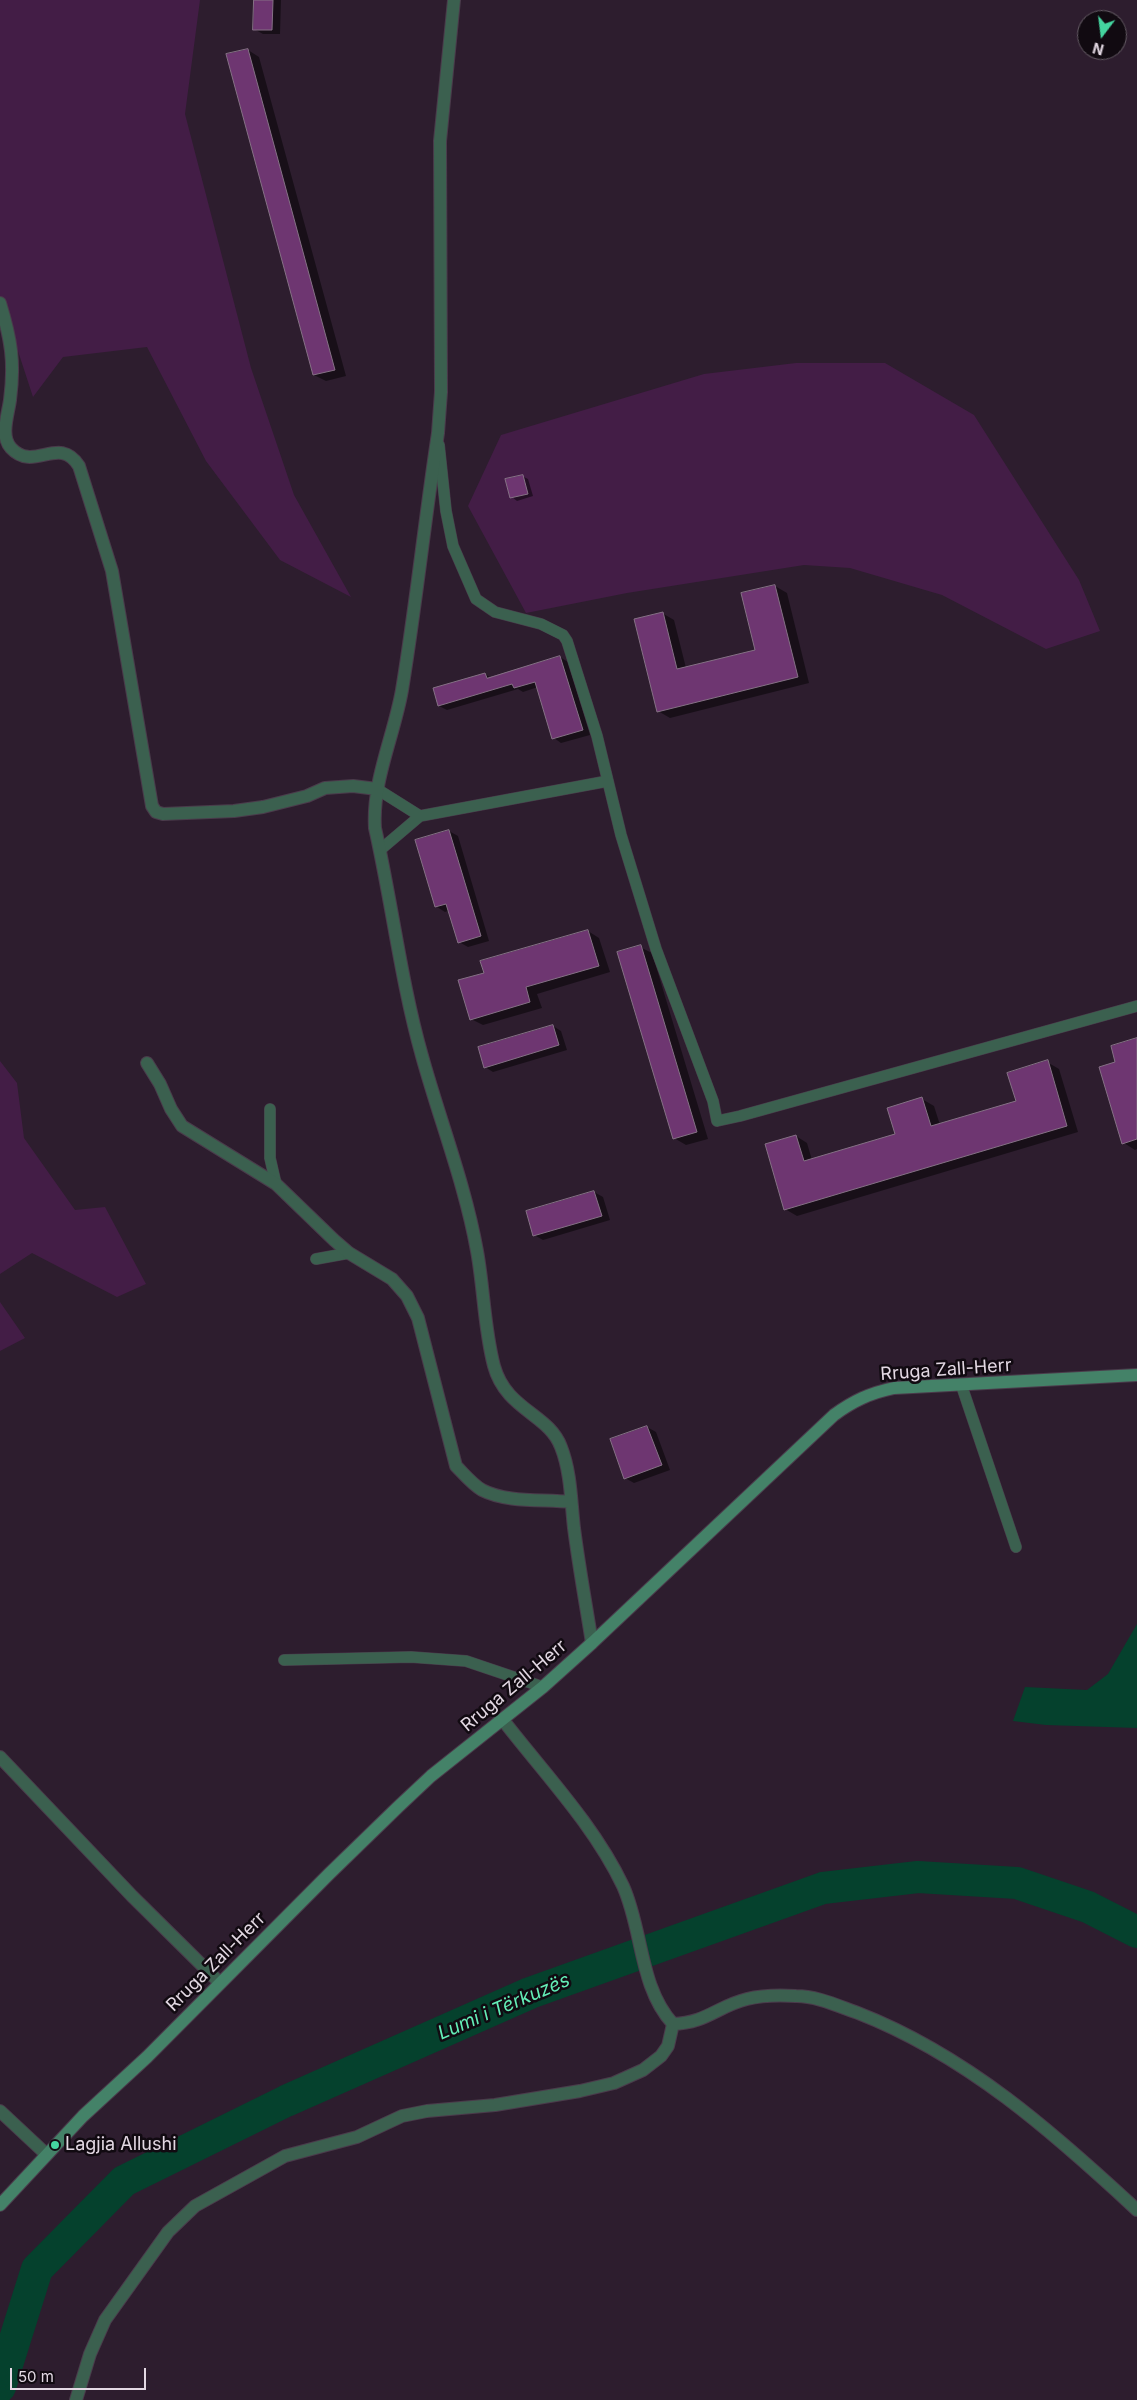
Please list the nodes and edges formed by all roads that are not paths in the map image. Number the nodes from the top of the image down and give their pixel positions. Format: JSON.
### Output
{"nodes":[{"id":1,"x":454,"y":0,"type":"edge"},
{"id":2,"x":0,"y":303,"type":"edge"},
{"id":3,"x":438,"y":433,"type":"junction"},
{"id":4,"x":608,"y":782,"type":"junction"},
{"id":5,"x":378,"y":788,"type":"junction"},
{"id":6,"x":420,"y":816,"type":"junction"},
{"id":7,"x":380,"y":850,"type":"junction"},
{"id":8,"x":1137,"y":1006,"type":"edge"},
{"id":9,"x":147,"y":1063,"type":"dead end"},
{"id":10,"x":270,"y":1109,"type":"dead end"},
{"id":11,"x":276,"y":1184,"type":"junction"},
{"id":12,"x":349,"y":1253,"type":"junction"},
{"id":13,"x":316,"y":1259,"type":"dead end"},
{"id":14,"x":1137,"y":1376,"type":"edge"},
{"id":15,"x":960,"y":1384,"type":"junction"},
{"id":16,"x":571,"y":1502,"type":"junction"},
{"id":17,"x":1016,"y":1547,"type":"dead end"},
{"id":18,"x":592,"y":1643,"type":"junction"},
{"id":19,"x":284,"y":1660,"type":"dead end"},
{"id":20,"x":543,"y":1687,"type":"junction"},
{"id":21,"x":502,"y":1720,"type":"junction"},
{"id":22,"x":0,"y":1757,"type":"edge"},
{"id":23,"x":220,"y":1984,"type":"junction"},
{"id":24,"x":673,"y":2024,"type":"junction"},
{"id":25,"x":0,"y":2111,"type":"edge"},
{"id":26,"x":46,"y":2154,"type":"junction"},
{"id":27,"x":0,"y":2205,"type":"edge"},
{"id":28,"x":1137,"y":2210,"type":"edge"},
{"id":29,"x":76,"y":2400,"type":"edge"}],
"edges":[{"from":1,"to":3,"type":"street"},
{"from":2,"to":5,"type":"street"},
{"from":3,"to":4,"type":"lane"},
{"from":3,"to":5,"type":"street"},
{"from":4,"to":6,"type":"lane"},
{"from":4,"to":8,"type":"lane"},
{"from":5,"to":6,"type":"lane"},
{"from":5,"to":7,"type":"street"},
{"from":6,"to":7,"type":"lane"},
{"from":7,"to":16,"type":"street"},
{"from":9,"to":11,"type":"street"},
{"from":10,"to":11,"type":"lane"},
{"from":11,"to":12,"type":"street"},
{"from":12,"to":13,"type":"lane"},
{"from":12,"to":16,"type":"street"},
{"from":14,"to":15,"type":"main road","name":"Rruga Zall-Herr"},
{"from":15,"to":17,"type":"lane"},
{"from":15,"to":18,"type":"main road","name":"Rruga Zall-Herr"},
{"from":16,"to":18,"type":"street"},
{"from":18,"to":20,"type":"main road","name":"Rruga Zall-Herr"},
{"from":19,"to":20,"type":"lane"},
{"from":20,"to":21,"type":"main road","name":"Rruga Zall-Herr"},
{"from":21,"to":23,"type":"main road","name":"Rruga Zall-Herr"},
{"from":21,"to":24,"type":"street"},
{"from":22,"to":23,"type":"street"},
{"from":23,"to":26,"type":"main road","name":"Rruga Zall-Herr"},
{"from":24,"to":28,"type":"street"},
{"from":24,"to":29,"type":"street"},
{"from":25,"to":26,"type":"street"},
{"from":26,"to":27,"type":"main road","name":"Rruga Zall-Herr"}]}
